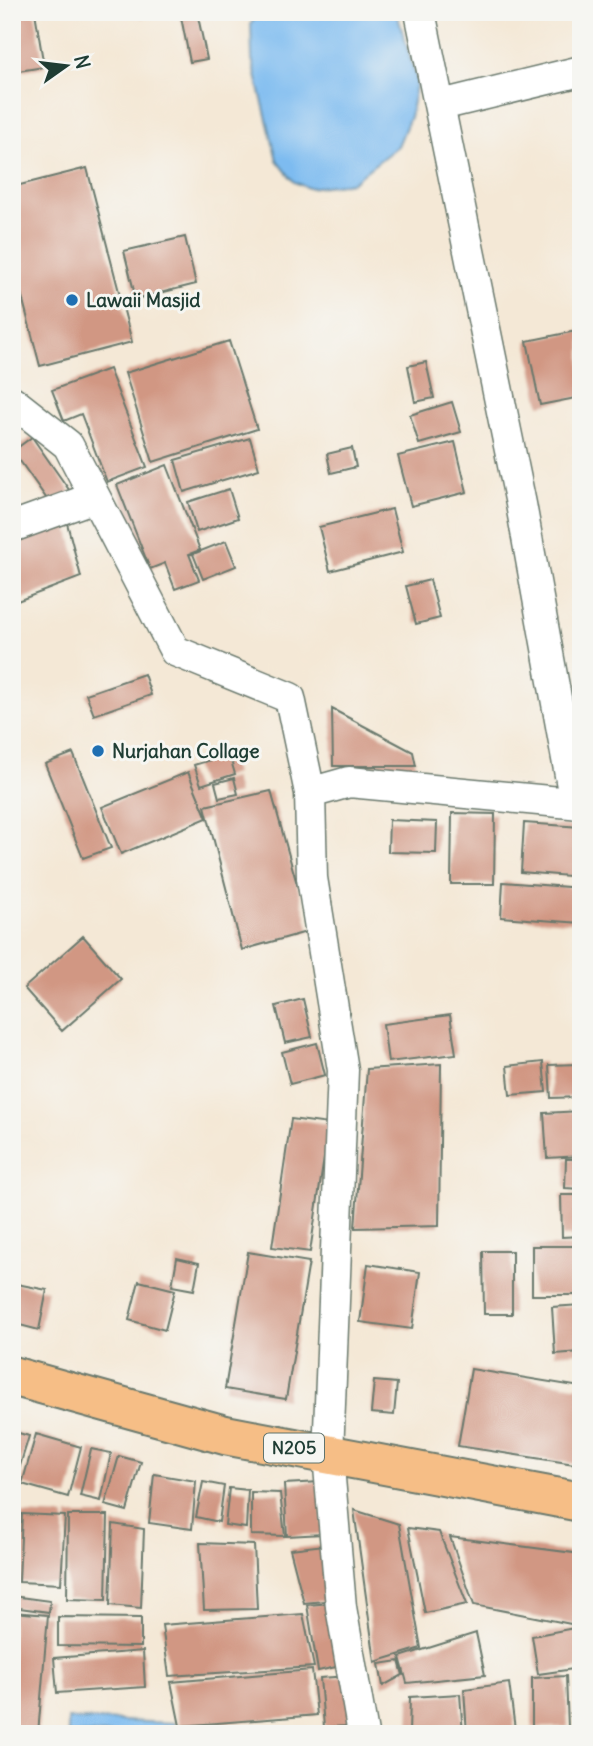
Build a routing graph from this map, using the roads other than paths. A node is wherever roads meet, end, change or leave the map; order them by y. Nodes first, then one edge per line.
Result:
1 (420, 12) edge
2 (581, 71) edge
3 (441, 105) junction
4 (12, 401) edge
5 (95, 497) junction
6 (12, 527) edge
7 (310, 793) junction
8 (578, 803) edge
9 (12, 1376) edge
10 (328, 1455) junction
11 (581, 1502) edge
12 (363, 1734) edge

1 - 3 street
2 - 3 street
3 - 8 street
4 - 5 street
5 - 6 street
5 - 7 street
7 - 8 street
7 - 10 street
9 - 10 highway, N205
10 - 11 highway, N205
10 - 12 street

